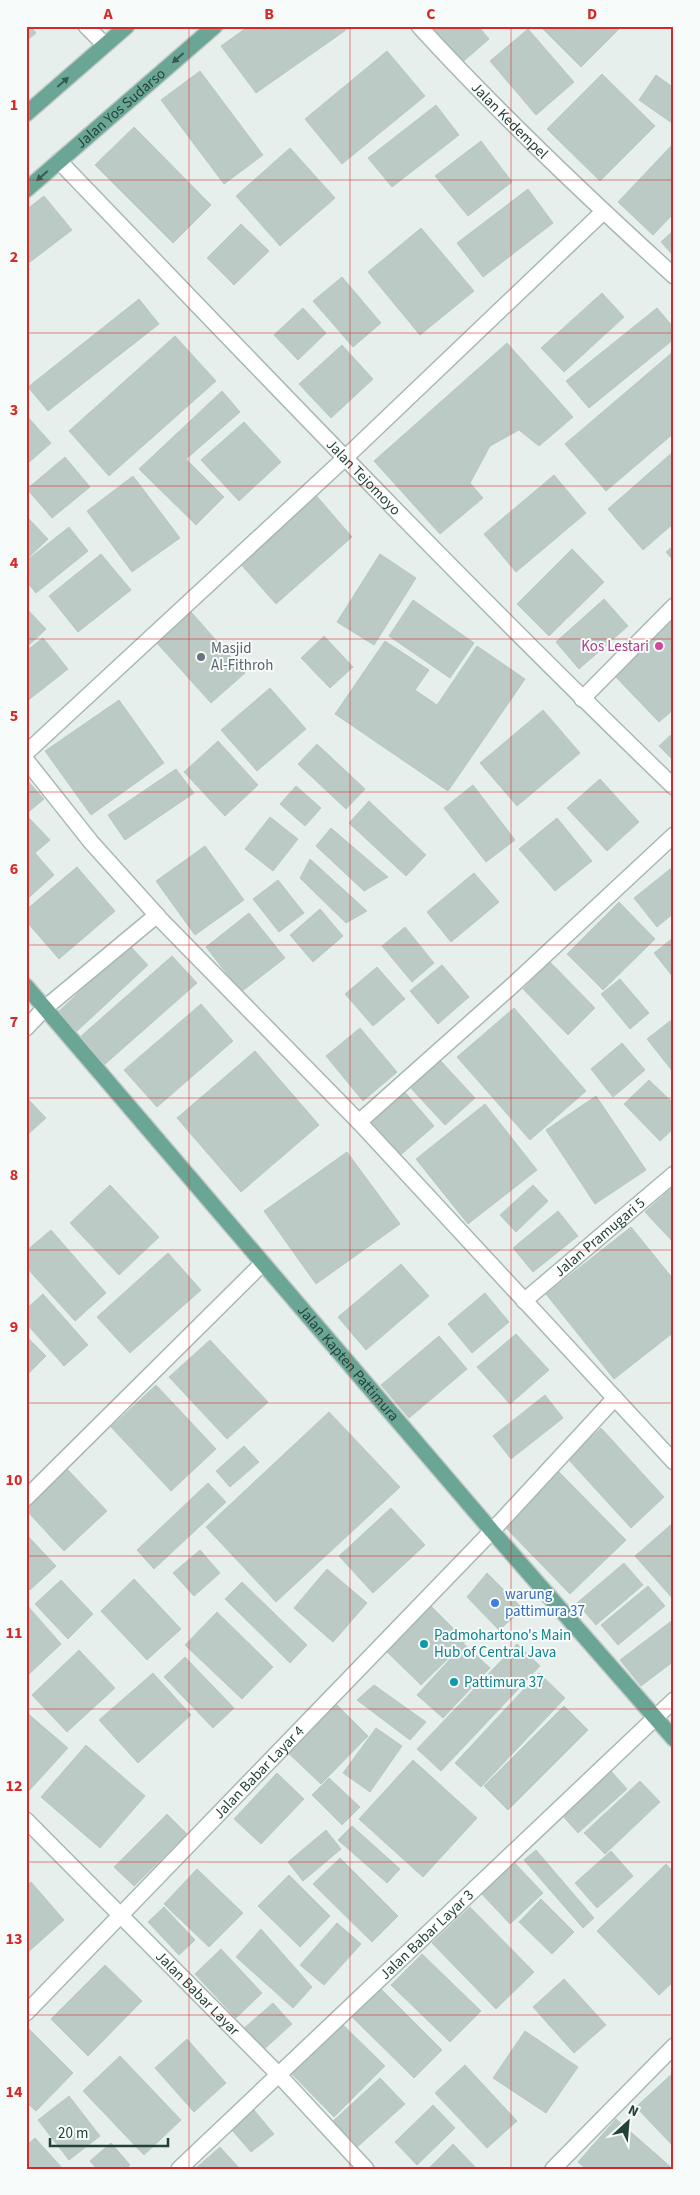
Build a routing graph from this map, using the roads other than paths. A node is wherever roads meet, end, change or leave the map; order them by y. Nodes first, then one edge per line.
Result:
1 (86, 26) edge
2 (127, 26) edge
3 (215, 26) edge
4 (419, 26) edge
5 (105, 45) junction
6 (26, 114) edge
7 (59, 162) junction
8 (26, 190) edge
9 (603, 212) junction
10 (674, 276) edge
11 (345, 458) junction
12 (674, 606) edge
13 (582, 699) junction
14 (26, 753) edge
15 (26, 760) edge
16 (674, 787) edge
17 (674, 835) edge
18 (157, 916) junction
19 (26, 986) edge
20 (45, 1008) junction
21 (26, 1028) edge
22 (359, 1122) junction
23 (674, 1174) edge
24 (263, 1263) junction
25 (524, 1301) junction
26 (615, 1398) junction
27 (674, 1462) edge
28 (26, 1498) edge
29 (492, 1531) junction
30 (674, 1700) edge
31 (656, 1718) junction
32 (674, 1739) edge
33 (26, 1820) edge
34 (120, 1914) junction
35 (26, 2013) edge
36 (674, 2046) edge
37 (278, 2074) junction
38 (178, 2169) edge
39 (366, 2169) edge
40 (553, 2169) edge

1 - 5 street
2 - 5 main road
3 -> 7 main road, Jalan Yos Sudarso
4 - 9 street, Jalan Kedempel
6 -> 5 main road
7 -> 8 main road, Jalan Yos Sudarso
7 - 11 street, Jalan Tejomoyo
9 - 10 street, Jalan Kedempel
9 - 11 street
11 - 13 street, Jalan Tejomoyo
11 - 14 street
12 - 13 street
13 - 16 street, Jalan Tejomoyo
15 - 18 street
17 - 22 street
18 - 20 street
18 - 22 street
19 - 20 main road, Jalan Kapten Pattimura
20 - 21 street
20 - 24 main road, Jalan Kapten Pattimura
22 - 25 street
23 - 25 street, Jalan Pramugari 5
24 - 28 street
24 - 29 main road, Jalan Kapten Pattimura
25 - 26 street
26 - 27 street
26 - 29 street, Jalan Babar Layar 4
29 - 31 main road, Jalan Kapten Pattimura
29 - 34 street, Jalan Babar Layar 4
30 - 31 street, Jalan Babar Layar 3
31 - 32 main road, Jalan Kapten Pattimura
31 - 37 street, Jalan Babar Layar 3
33 - 34 street, Jalan Babar Layar
34 - 35 street, Jalan Babar Layar 4
34 - 37 street, Jalan Babar Layar
36 - 40 street
37 - 38 street, Jalan Babar Layar 3
37 - 39 street, Jalan Babar Layar

